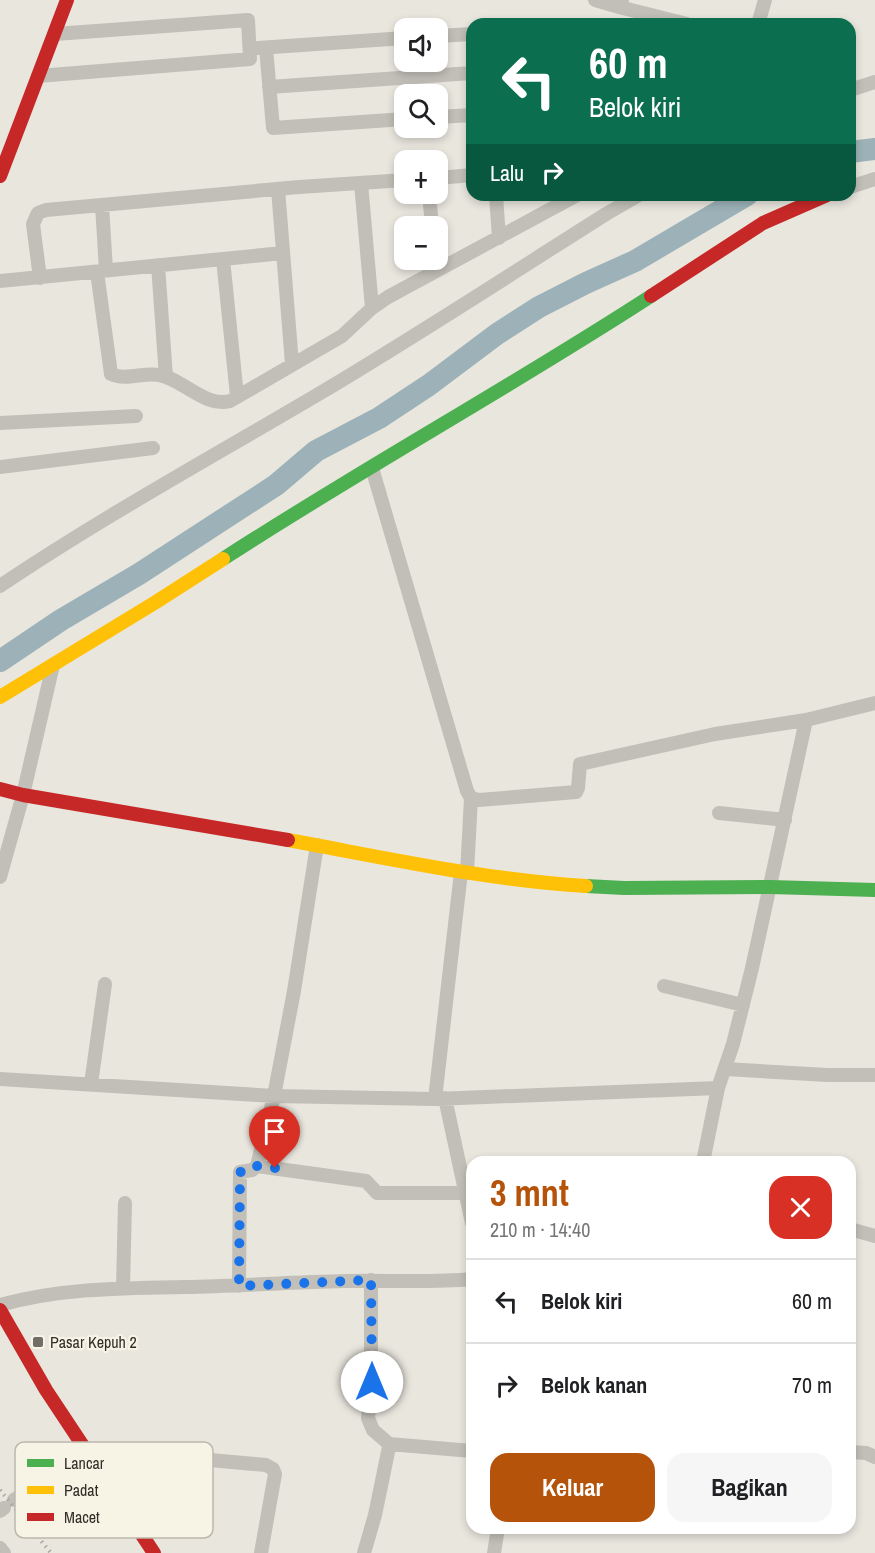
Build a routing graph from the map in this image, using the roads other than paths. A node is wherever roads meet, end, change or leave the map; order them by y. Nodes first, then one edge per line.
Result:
1 (67, 0) edge
2 (595, 0) edge
3 (765, 0) edge
4 (620, 4) edge
5 (667, 18) edge
6 (760, 18) edge
7 (55, 34) junction
8 (466, 34) edge
9 (448, 35) edge
10 (394, 39) edge
11 (267, 48) junction
12 (250, 49) junction
13 (466, 73) edge
14 (39, 76) junction
15 (875, 82) edge
16 (269, 87) junction
17 (856, 88) edge
18 (466, 115) edge
19 (448, 116) edge
20 (394, 120) edge
21 (0, 176) edge
22 (466, 176) edge
23 (448, 177) edge
24 (875, 179) edge
25 (394, 181) edge
26 (362, 183) junction
27 (856, 185) edge
28 (278, 189) junction
29 (496, 201) edge
30 (563, 201) edge
31 (629, 201) edge
32 (812, 201) edge
33 (102, 205) junction
34 (499, 238) junction
35 (283, 253) junction
36 (224, 259) junction
37 (448, 260) edge
38 (158, 265) junction
39 (429, 270) edge
40 (102, 271) junction
41 (40, 278) junction
42 (0, 281) edge
43 (372, 308) junction
44 (292, 364) junction
45 (166, 378) junction
46 (237, 396) junction
47 (136, 416) dead end
48 (0, 423) edge
49 (153, 448) dead end
50 (0, 467) edge
51 (372, 468) junction
52 (0, 586) edge
53 (53, 665) junction
54 (0, 697) edge
55 (875, 704) edge
56 (806, 720) junction
57 (0, 789) edge
58 (23, 795) junction
59 (471, 798) junction
60 (719, 813) dead end
61 (785, 820) junction
62 (317, 845) junction
63 (464, 873) junction
64 (0, 877) edge
65 (770, 887) junction
66 (875, 890) edge
67 (105, 984) dead end
68 (664, 986) dead end
69 (743, 1005) junction
70 (726, 1069) junction
71 (875, 1075) edge
72 (0, 1080) edge
73 (91, 1084) junction
74 (718, 1088) junction
75 (274, 1096) junction
76 (440, 1099) junction
77 (704, 1156) edge
78 (257, 1166) junction
79 (465, 1193) junction
80 (466, 1197) edge
81 (125, 1203) dead end
82 (856, 1231) edge
83 (875, 1236) edge
84 (371, 1280) junction
85 (466, 1280) edge
86 (239, 1286) junction
87 (123, 1288) junction
88 (0, 1305) edge
89 (0, 1310) edge
90 (80, 1442) edge
91 (388, 1444) junction
92 (466, 1450) edge
93 (856, 1452) edge
94 (875, 1457) edge
95 (213, 1460) edge
96 (497, 1534) edge
97 (144, 1538) edge
98 (0, 1548) edge
99 (4, 1553) edge
100 (154, 1553) edge
101 (261, 1553) edge
102 (364, 1553) edge
103 (494, 1553) edge

1 - 7 street
2 - 4 street
3 - 6 street
4 - 5 street
7 - 12 street
7 - 14 street
8 - 9 street
10 - 11 street
11 - 12 street
11 - 16 street
12 - 14 street
13 - 16 street
14 - 21 street
15 - 17 street
16 - 20 street
18 - 19 street
22 - 23 street
24 - 27 street
25 - 26 street
26 - 28 street
26 - 43 street
28 - 33 street
28 - 35 street
29 - 34 street
30 - 34 street
31 - 52 street
32 - 51 street
33 - 40 street
33 - 41 street
34 - 37 street
35 - 36 street
35 - 44 street
36 - 38 street
36 - 46 street
38 - 40 street
38 - 45 street
39 - 43 street
40 - 41 street
40 - 45 street
41 - 42 street
43 - 44 street
44 - 46 street
45 - 46 street
47 - 48 street
49 - 50 street
51 - 53 street
51 - 59 street
53 - 54 street
53 - 58 street
55 - 56 street
56 - 59 street
56 - 61 street
57 - 58 street
58 - 62 street
58 - 64 street
59 - 63 street
60 - 61 street
61 - 65 street
62 - 63 street
62 - 75 street
63 - 65 street
63 - 76 street
65 - 66 street
65 - 69 street
67 - 73 street
68 - 69 street
69 - 70 street
70 - 71 street
70 - 74 street
72 - 73 street
73 - 75 street
74 - 76 street
74 - 77 street
75 - 76 street
75 - 78 street
76 - 79 street
78 - 79 street
78 - 86 street
79 - 80 street
81 - 87 street
82 - 83 street
84 - 85 street
84 - 86 street
84 - 91 street
86 - 87 street
87 - 88 street
89 - 90 street
91 - 92 street
91 - 102 street
93 - 94 street
95 - 101 street
96 - 103 street
97 - 100 street
98 - 99 street

